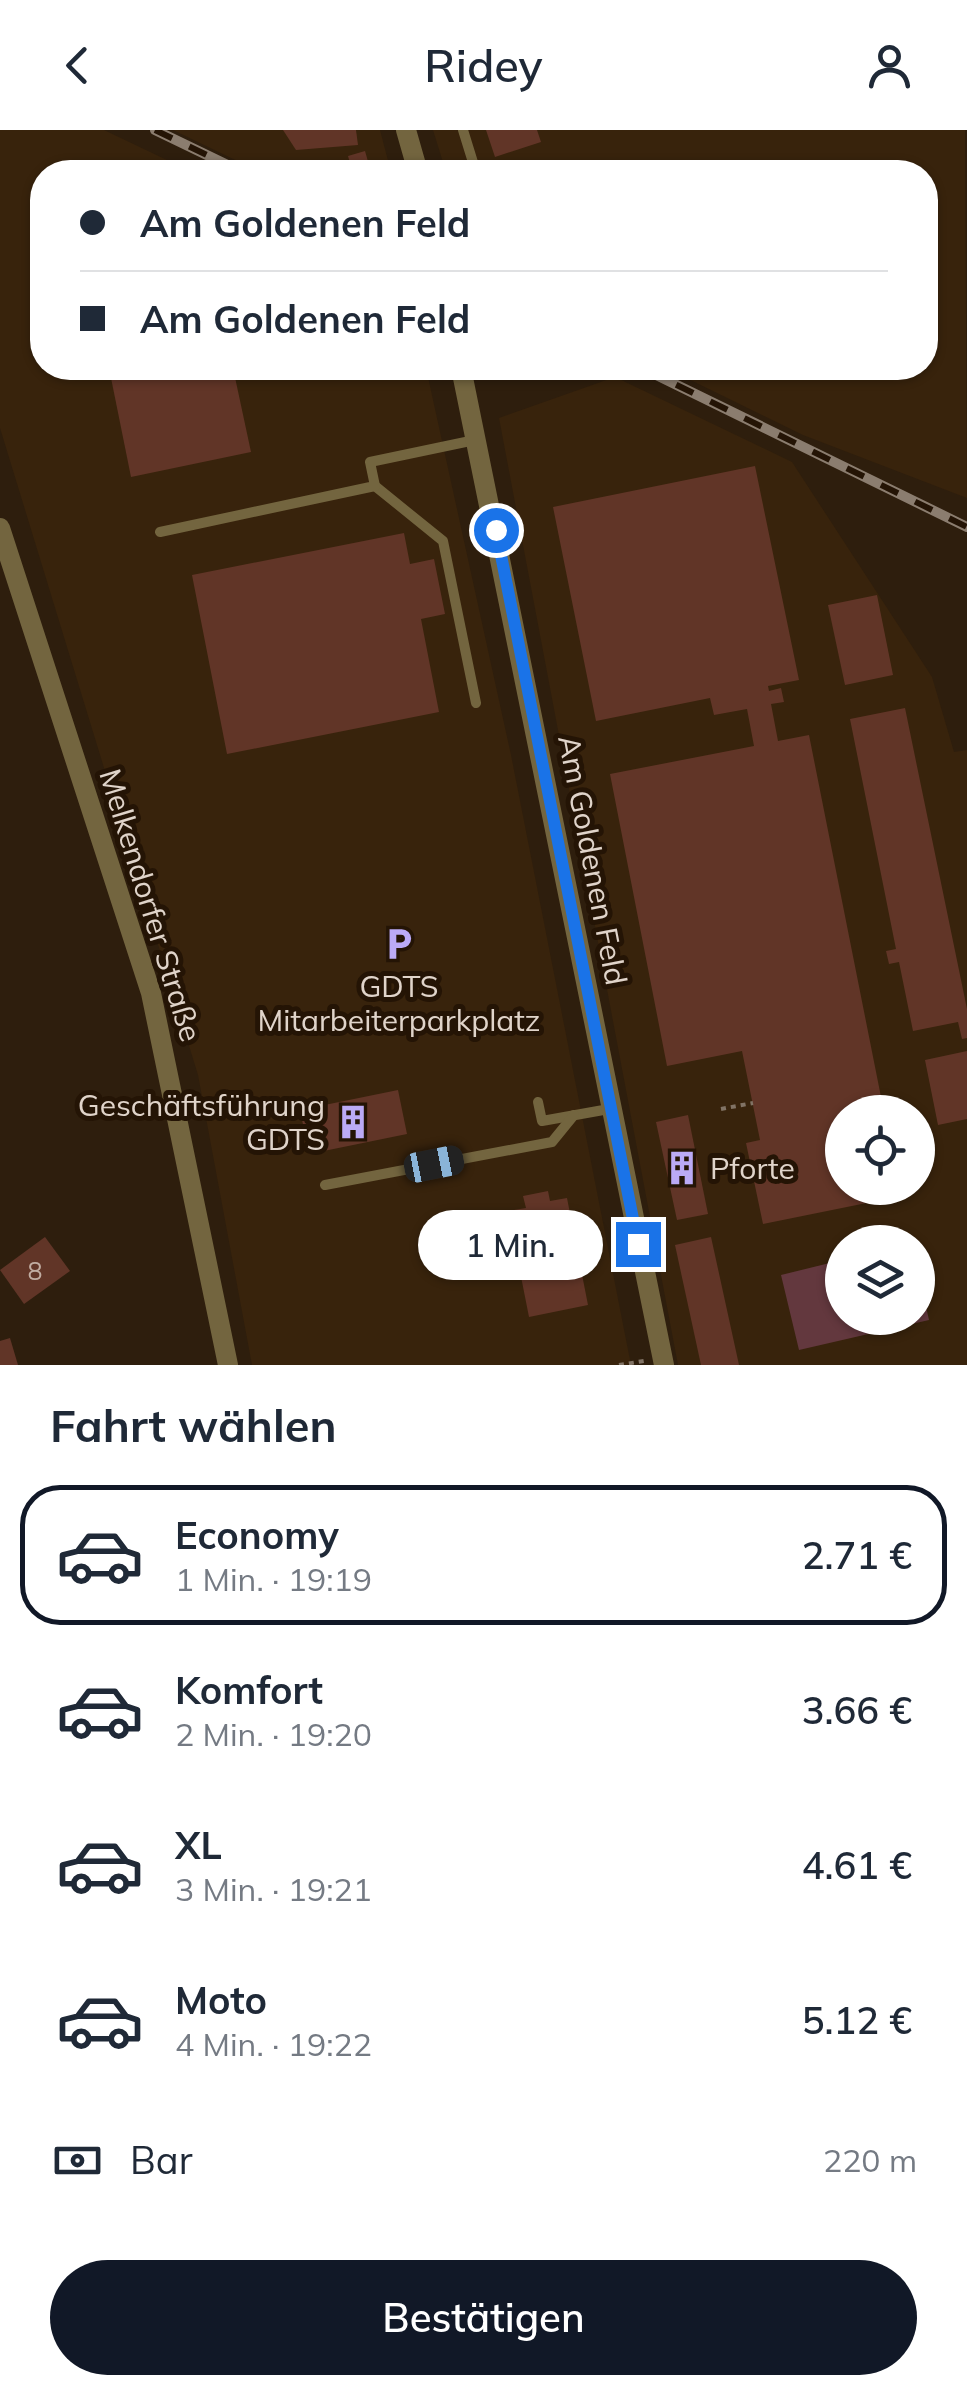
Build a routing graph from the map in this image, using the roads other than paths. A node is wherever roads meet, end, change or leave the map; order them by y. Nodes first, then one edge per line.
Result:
1 (406, 130) edge
2 (463, 130) edge
3 (415, 160) edge
4 (472, 160) edge
5 (464, 380) edge
6 (476, 440) junction
7 (375, 486) junction
8 (0, 528) edge
9 (160, 532) dead end
10 (476, 703) dead end
11 (538, 1102) dead end
12 (609, 1109) junction
13 (574, 1115) junction
14 (325, 1185) dead end
15 (228, 1365) edge
16 (664, 1365) edge

1 - 3 street
2 - 4 lane
5 - 6 street, Am Goldenen Feld
6 - 7 lane
6 - 12 street, Am Goldenen Feld
7 - 9 lane
7 - 10 lane
8 - 15 street, Melkendorfer Straße
11 - 13 lane
12 - 13 lane
12 - 16 street, Am Goldenen Feld
13 - 14 lane

